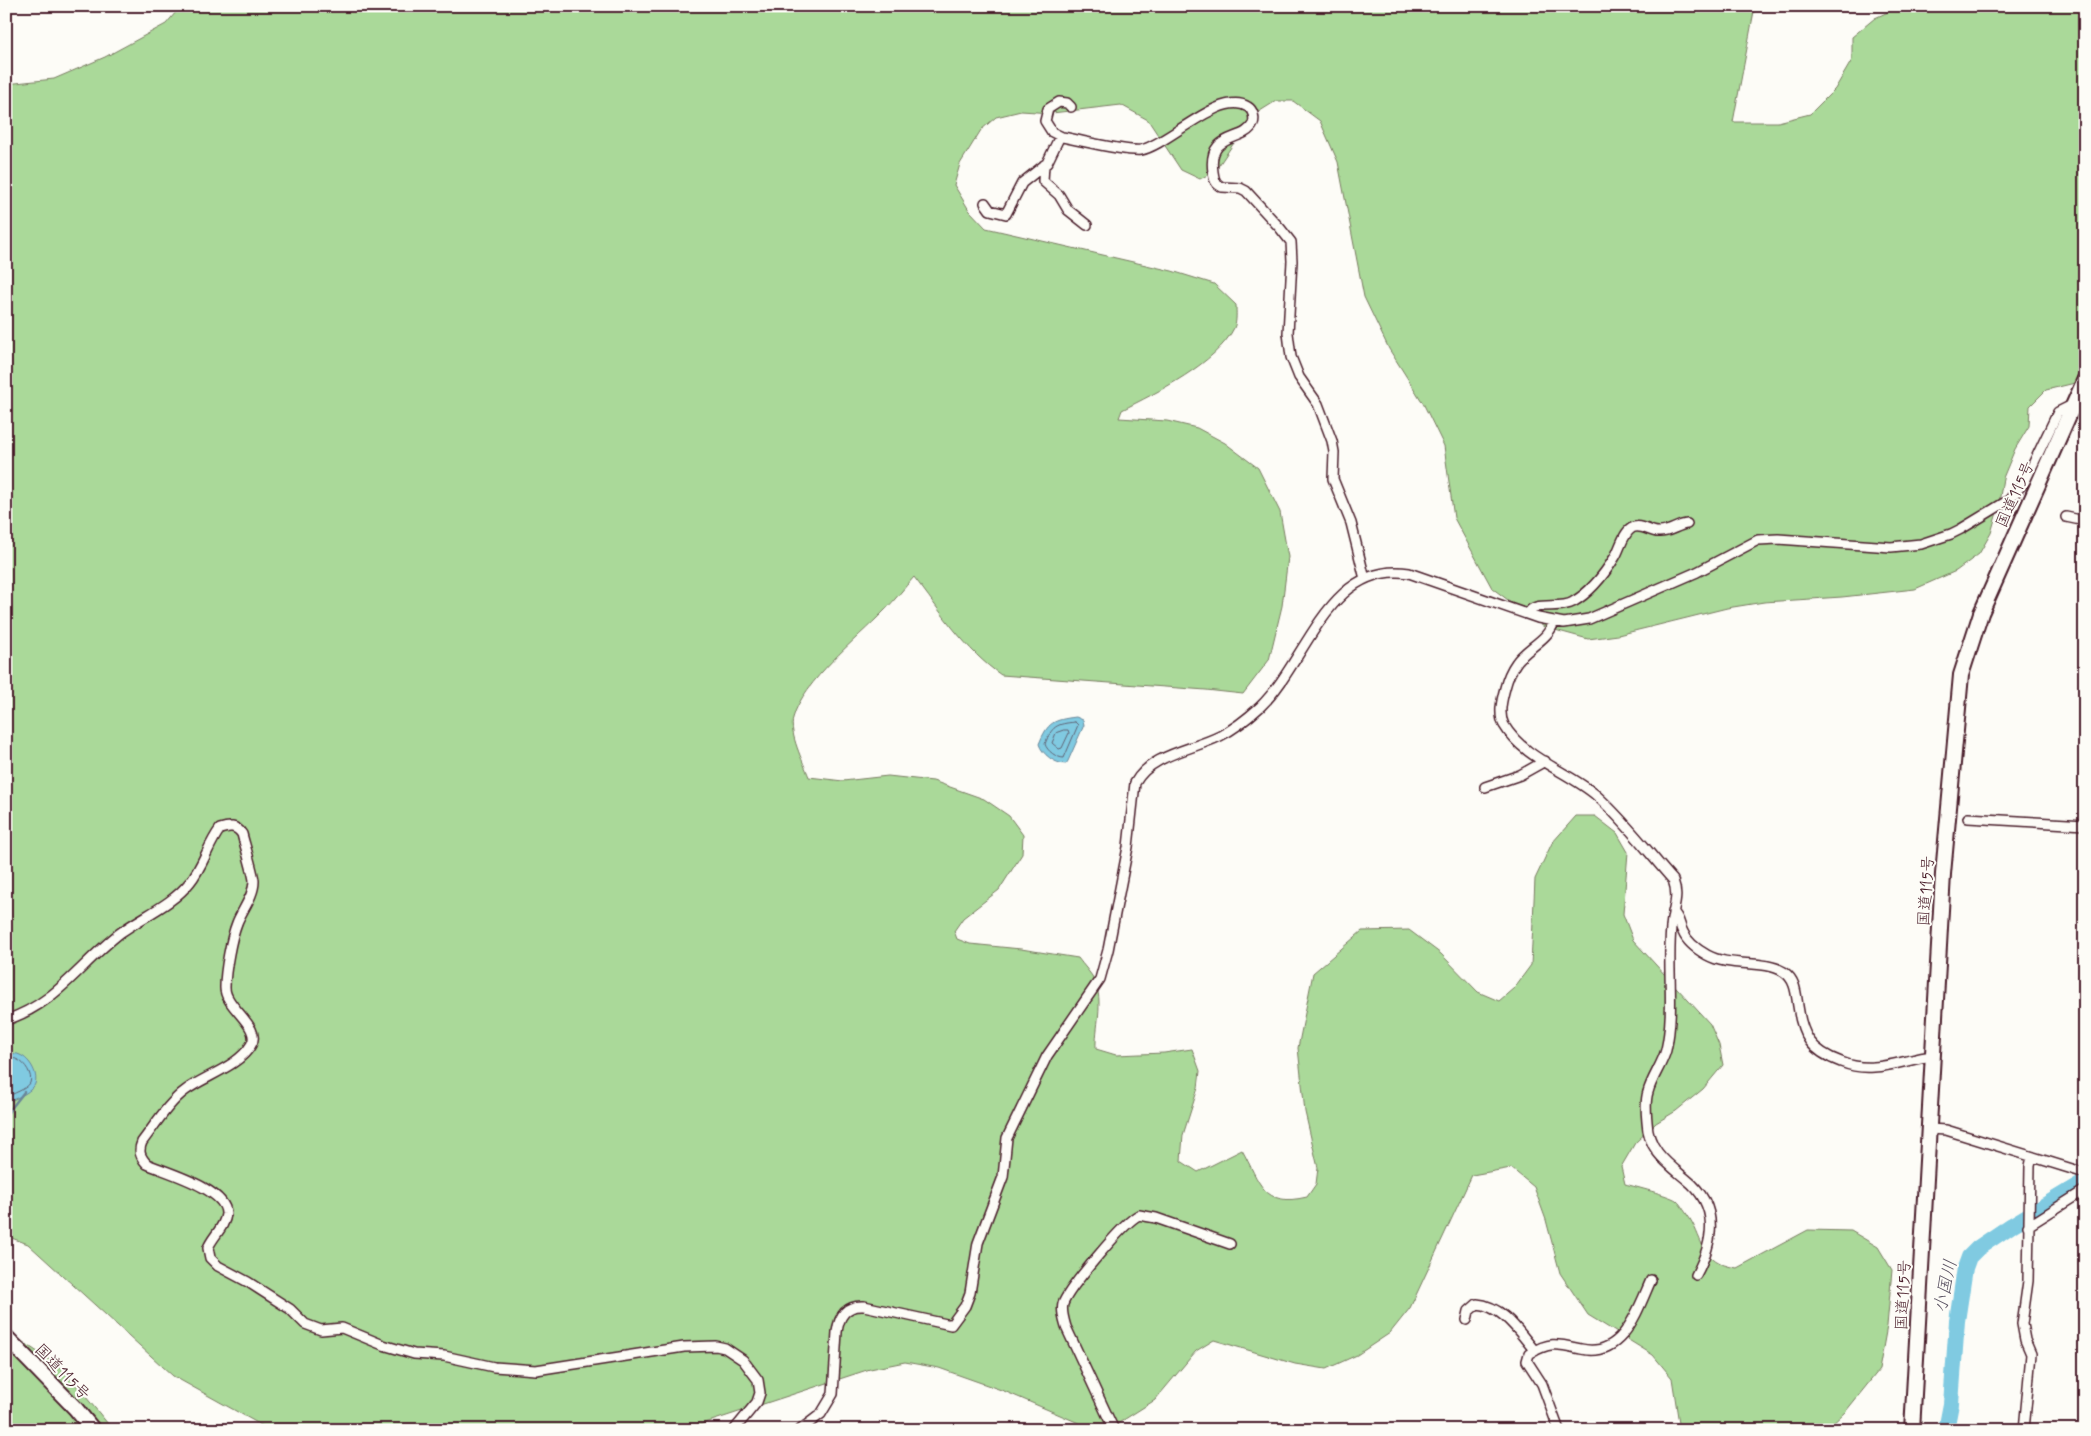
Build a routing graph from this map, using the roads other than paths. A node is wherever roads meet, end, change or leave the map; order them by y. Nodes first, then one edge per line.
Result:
1 (1071, 107) dead end
2 (1060, 136) junction
3 (1044, 165) junction
4 (985, 202) dead end
5 (1087, 226) dead end
6 (2085, 380) edge
7 (2074, 404) junction
8 (2066, 517) dead end
9 (2085, 521) edge
10 (1687, 524) dead end
11 (1365, 579) junction
12 (1528, 614) junction
13 (1554, 622) junction
14 (1545, 761) junction
15 (1485, 787) dead end
16 (1968, 818) dead end
17 (2085, 825) edge
18 (1673, 912) junction
19 (6, 1020) edge
20 (1933, 1056) junction
21 (1929, 1129) junction
22 (2032, 1157) junction
23 (2085, 1173) edge
24 (2085, 1190) edge
25 (2028, 1226) junction
26 (1230, 1244) dead end
27 (1696, 1275) dead end
28 (1651, 1280) dead end
29 (1467, 1320) dead end
30 (6, 1337) edge
31 (1535, 1350) junction
32 (93, 1430) edge
33 (734, 1430) edge
34 (800, 1430) edge
35 (1114, 1430) edge
36 (1559, 1430) edge
37 (1912, 1430) edge
38 (2024, 1430) edge

1 - 2 street
2 - 3 street
2 - 11 street
3 - 4 street
3 - 5 street
6 - 7 highway, 国道115号
7 - 13 street
7 - 20 highway, 国道115号
8 - 9 street
10 - 12 street
11 - 12 street
11 - 34 street
12 - 13 street
13 - 14 street
14 - 15 street
14 - 18 street
16 - 17 street
18 - 20 street
18 - 27 street
19 - 33 street
20 - 21 highway, 国道115号
21 - 22 street
21 - 37 highway, 国道115号
22 - 23 street
22 - 25 street
24 - 25 street
25 - 38 street
26 - 35 street
28 - 31 street
29 - 31 street
30 - 32 highway, 国道115号
31 - 36 street

